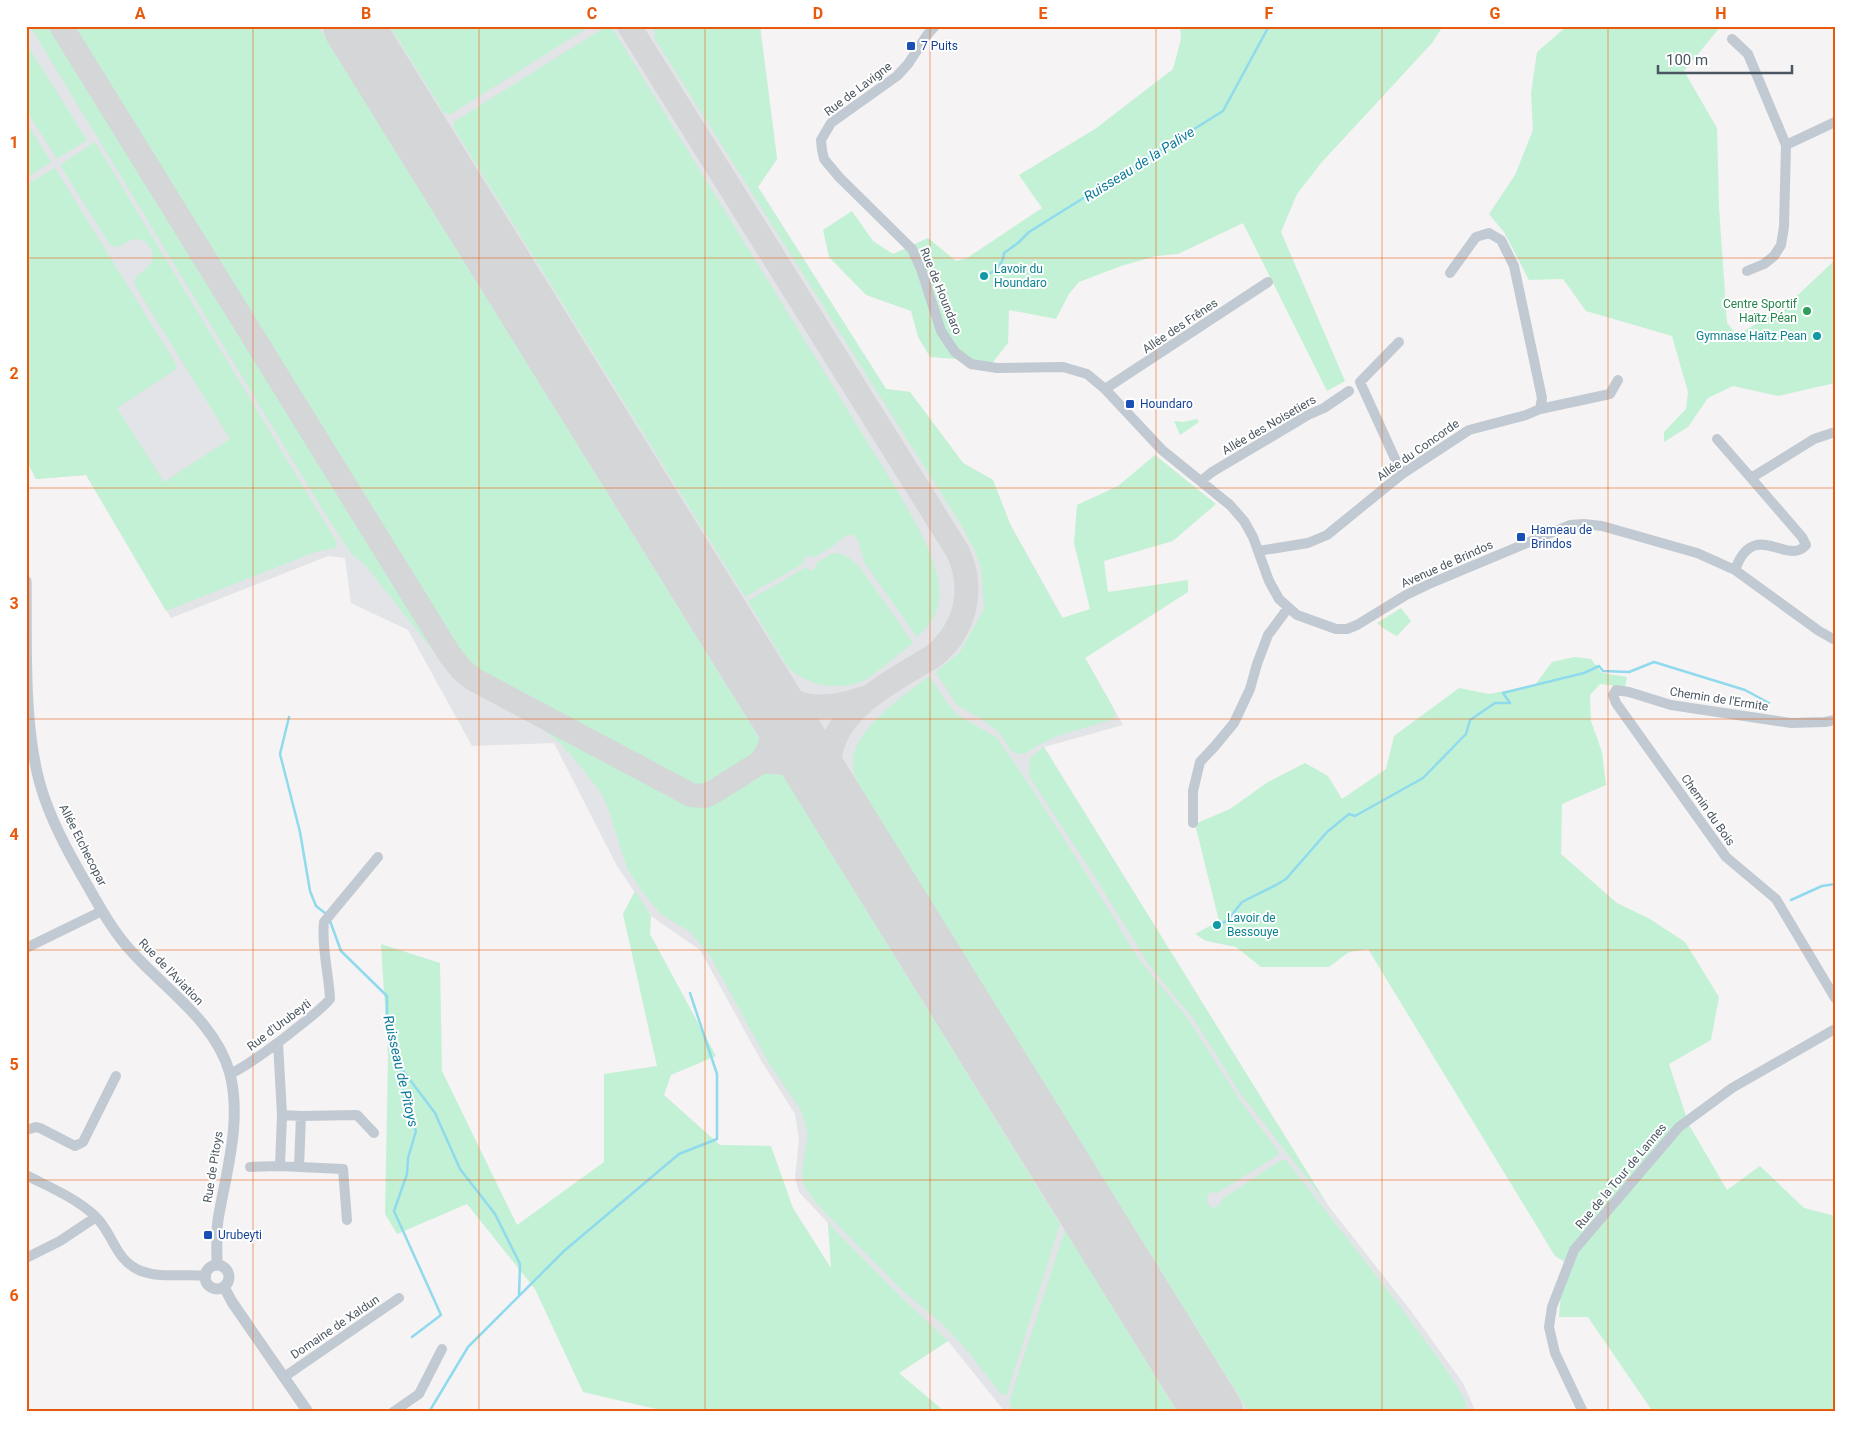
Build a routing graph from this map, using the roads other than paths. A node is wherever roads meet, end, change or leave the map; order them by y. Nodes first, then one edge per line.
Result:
1 (936, 26) edge
2 (1732, 39) dead end
3 (1835, 122) edge
4 (1786, 145) junction
5 (822, 150) joint
6 (1747, 271) dead end
7 (1450, 273) dead end
8 (1268, 282) dead end
9 (1399, 342) dead end
10 (1618, 380) dead end
11 (1105, 390) junction
12 (1350, 391) dead end
13 (1540, 409) junction
14 (1835, 432) edge
15 (1717, 439) dead end
16 (1402, 474) junction
17 (1751, 478) junction
18 (1201, 481) junction
19 (1258, 552) junction
20 (1735, 570) junction
21 (26, 581) edge
22 (1288, 608) junction
23 (1835, 640) edge
24 (1616, 704) joint
25 (1835, 720) edge
26 (1193, 823) dead end
27 (378, 857) dead end
28 (102, 911) junction
29 (26, 948) edge
30 (1835, 998) edge
31 (1835, 1028) edge
32 (278, 1042) junction
33 (230, 1074) junction
34 (116, 1076) dead end
35 (282, 1114) junction
36 (301, 1116) junction
37 (26, 1130) edge
38 (374, 1133) dead end
39 (280, 1166) junction
40 (250, 1167) dead end
41 (299, 1167) junction
42 (26, 1175) edge
43 (96, 1217) junction
44 (347, 1220) dead end
45 (26, 1258) edge
46 (216, 1265) junction
47 (206, 1276) junction
48 (224, 1287) junction
49 (399, 1298) dead end
50 (442, 1349) dead end
51 (284, 1377) junction
52 (308, 1412) edge
53 (392, 1412) edge
54 (1583, 1412) edge

1 - 5 street, Rue de Lavigne
2 - 4 street
3 - 4 street
4 - 6 street
5 - 11 street, Rue de Houndaro
7 - 13 street
8 - 11 street, Allée des Frênes
9 - 16 street
10 - 13 street, Allée du Concorde
11 - 18 street, Rue de Houndaro
12 - 18 street, Allée des Noisetiers
13 - 16 street, Allée du Concorde
14 - 17 street
15 - 17 street
16 - 19 street, Allée du Concorde
17 - 20 street
18 - 19 street, Rue de Houndaro
19 - 22 street, Rue de Houndaro
20 - 22 street, Avenue de Brindos
20 - 23 street, Avenue de Brindos
21 - 28 street, Allée Etchecopar
22 - 26 street
24 - 25 street, Chemin de l'Ermite
24 - 30 street, Chemin du Bois
27 - 32 street, Rue d'Urubeyti
28 - 29 street
28 - 33 street, Rue de l'Aviation
31 - 54 street, Rue de la Tour de Lannes
32 - 33 street, Rue d'Urubeyti
32 - 35 street
33 - 46 street, Rue de Pitoys
34 - 37 street
35 - 36 street
35 - 39 street
36 - 38 street
36 - 41 street
39 - 40 street
39 - 41 street
41 - 44 street
42 - 43 street
43 - 45 street
43 - 47 street
46 - 47 street
46 - 48 street
47 - 48 street
48 - 51 street
49 - 51 street, Domaine de Xaldun
50 - 53 street
51 - 52 street

